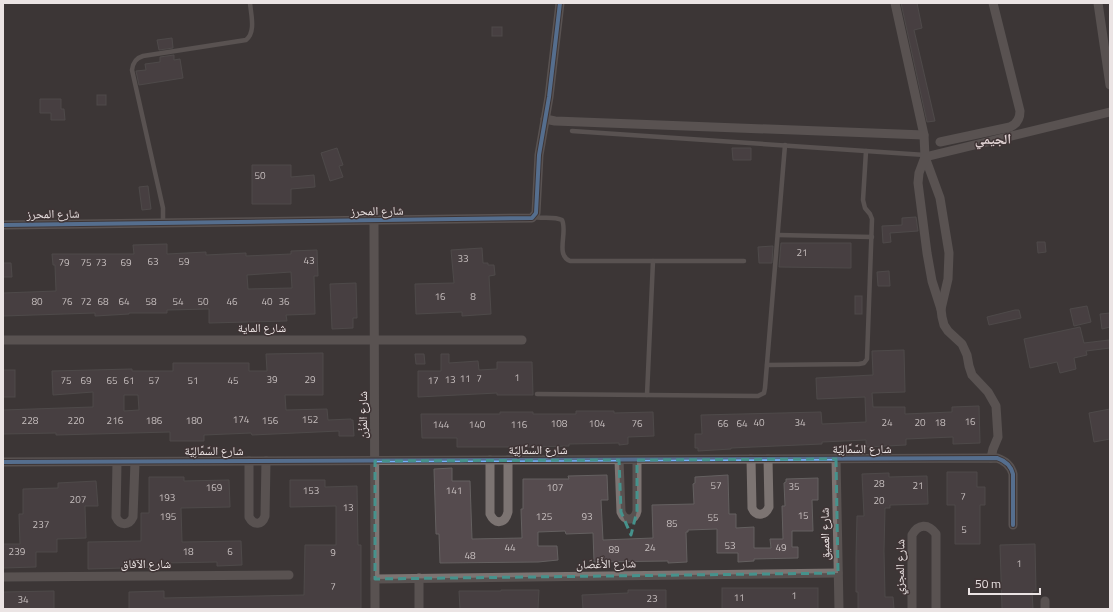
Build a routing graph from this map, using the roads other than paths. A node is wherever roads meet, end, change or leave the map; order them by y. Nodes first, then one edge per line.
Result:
1 (250, 3) edge
2 (560, 3) edge
3 (895, 3) edge
4 (993, 3) edge
5 (1098, 3) edge
6 (1110, 85) edge
7 (1110, 112) edge
8 (545, 119) junction
9 (572, 131) dead end
10 (924, 135) junction
11 (940, 142) dead end
12 (785, 145) junction
13 (866, 151) junction
14 (925, 156) junction
15 (533, 217) junction
16 (374, 221) junction
17 (163, 223) junction
18 (3, 225) edge
19 (778, 236) junction
20 (872, 237) junction
21 (653, 261) junction
22 (744, 261) dead end
23 (941, 309) junction
24 (3, 340) edge
25 (375, 340) junction
26 (522, 340) dead end
27 (767, 365) junction
28 (537, 394) dead end
29 (647, 395) junction
30 (991, 458) junction
31 (751, 459) junction
32 (768, 459) junction
33 (836, 459) junction
34 (490, 460) junction
35 (508, 460) junction
36 (619, 460) junction
37 (637, 460) junction
38 (249, 461) junction
39 (266, 461) junction
40 (375, 461) junction
41 (3, 462) edge
42 (117, 462) junction
43 (135, 462) junction
44 (1013, 525) dead end
45 (838, 573) junction
46 (288, 575) dead end
47 (3, 577) edge
48 (419, 578) junction
49 (375, 579) junction
50 (375, 609) edge
51 (419, 609) edge
52 (839, 609) edge
53 (912, 609) edge
54 (936, 609) edge

1 - 17 lane
2 - 8 street
3 - 10 street
4 - 11 street
5 - 6 street
7 - 14 street
8 - 10 street
8 - 15 street
9 - 12 lane
10 - 14 street
12 - 13 lane
12 - 19 lane
13 - 14 lane
13 - 20 lane
14 - 23 street
14 - 23 street
15 - 16 street, شارع المحرز
15 - 21 lane
16 - 17 street, شارع المحرز
16 - 25 street, شارع المُزْن
17 - 18 street, شارع المحرز
19 - 20 lane
19 - 27 lane
20 - 27 lane
21 - 22 lane
21 - 29 lane
23 - 30 street
24 - 25 street, شارع الماية
25 - 26 street, شارع الماية
25 - 40 street, شارع المُزْن
27 - 29 lane
28 - 29 lane
30 - 33 street, شارع السَّمَّالِيَّة
30 - 44 street, شارع السَّمَّالِيَّة
31 - 32 street, شارع السَّمَّالِيَّة
31 - 32 street
31 - 37 street, شارع السَّمَّالِيَّة
32 - 33 street, شارع السَّمَّالِيَّة
33 - 45 street, شارع العميق
34 - 35 street, شارع السَّمَّالِيَّة
34 - 35 street, شارع السَّمَّالِيَّة
34 - 40 street, شارع السَّمَّالِيَّة
35 - 36 street, شارع السَّمَّالِيَّة
36 - 37 street, شارع السَّمَّالِيَّة
36 - 37 street
38 - 39 street, شارع السَّمَّالِيَّة
38 - 39 street, شارع السَّمَّالِيَّة
38 - 43 street, شارع السَّمَّالِيَّة
39 - 40 street, شارع السَّمَّالِيَّة
40 - 49 street, شارع المُزْن
41 - 42 street, شارع السَّمَّالِيَّة
42 - 43 street, شارع السَّمَّالِيَّة
42 - 43 street
45 - 48 street, شارع الأَغْصَان
45 - 52 street, شارع العميق
46 - 47 street, شارع الآفاق
48 - 49 street, شارع الأَغْصَان
48 - 51 street
49 - 50 street, شارع المُزْن
53 - 54 street, شارع المجزي

